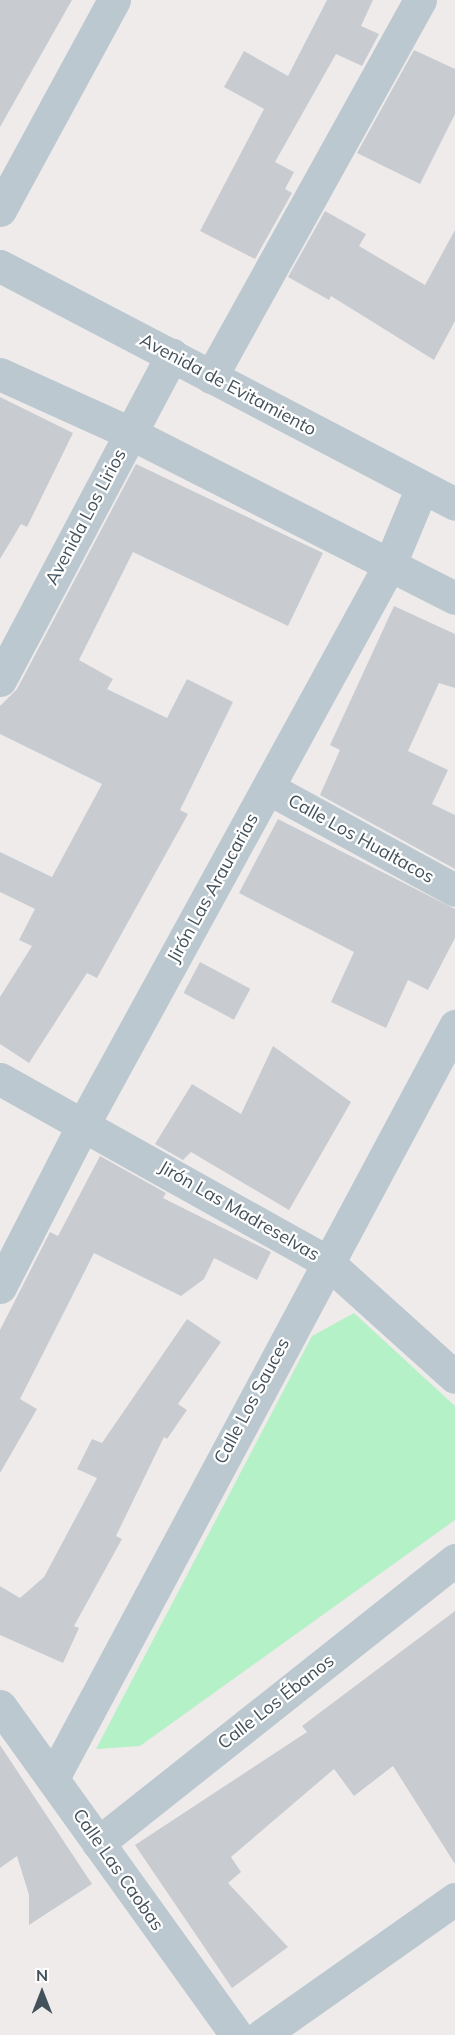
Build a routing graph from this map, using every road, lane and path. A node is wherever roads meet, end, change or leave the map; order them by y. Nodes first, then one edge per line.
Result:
1 (420, 0) edge
2 (108, 2) edge
3 (0, 210) edge
4 (0, 267) edge
5 (172, 355) junction
6 (0, 374) edge
7 (211, 377) junction
8 (130, 433) junction
9 (423, 487) junction
10 (455, 504) edge
11 (390, 564) junction
12 (455, 598) edge
13 (0, 680) edge
14 (268, 788) junction
15 (455, 890) edge
16 (455, 1026) edge
17 (0, 1078) edge
18 (84, 1123) junction
19 (326, 1261) junction
20 (0, 1287) edge
21 (455, 1377) edge
22 (455, 1560) edge
23 (0, 1706) edge
24 (53, 1778) junction
25 (98, 1843) junction
26 (455, 1899) edge
27 (236, 2035) edge
28 (262, 2035) edge

1 - 7 street
2 - 3 street
4 - 5 street, Avenida de Evitamiento
5 - 7 street, Avenida de Evitamiento
5 - 8 street, Avenida Los Lirios
6 - 8 street
7 - 9 street, Avenida de Evitamiento
8 - 11 street
8 - 13 street, Avenida Los Lirios
9 - 10 street, Avenida de Evitamiento
9 - 11 street, Jirón Las Araucarias
11 - 12 street
11 - 14 street, Jirón Las Araucarias
14 - 15 street, Calle Los Hualtacos
14 - 18 street, Jirón Las Araucarias
16 - 19 street, Calle Los Sauces
17 - 18 street, Jirón Las Madreselvas
18 - 19 street, Jirón Las Madreselvas
18 - 20 street, Jirón Las Araucarias
19 - 21 street, Jirón Las Madreselvas
19 - 24 street, Calle Los Sauces
22 - 25 street, Calle Los Ébanos
23 - 24 street, Calle Las Caobas
24 - 25 street, Calle Las Caobas
25 - 27 street, Calle Las Caobas
26 - 28 street

